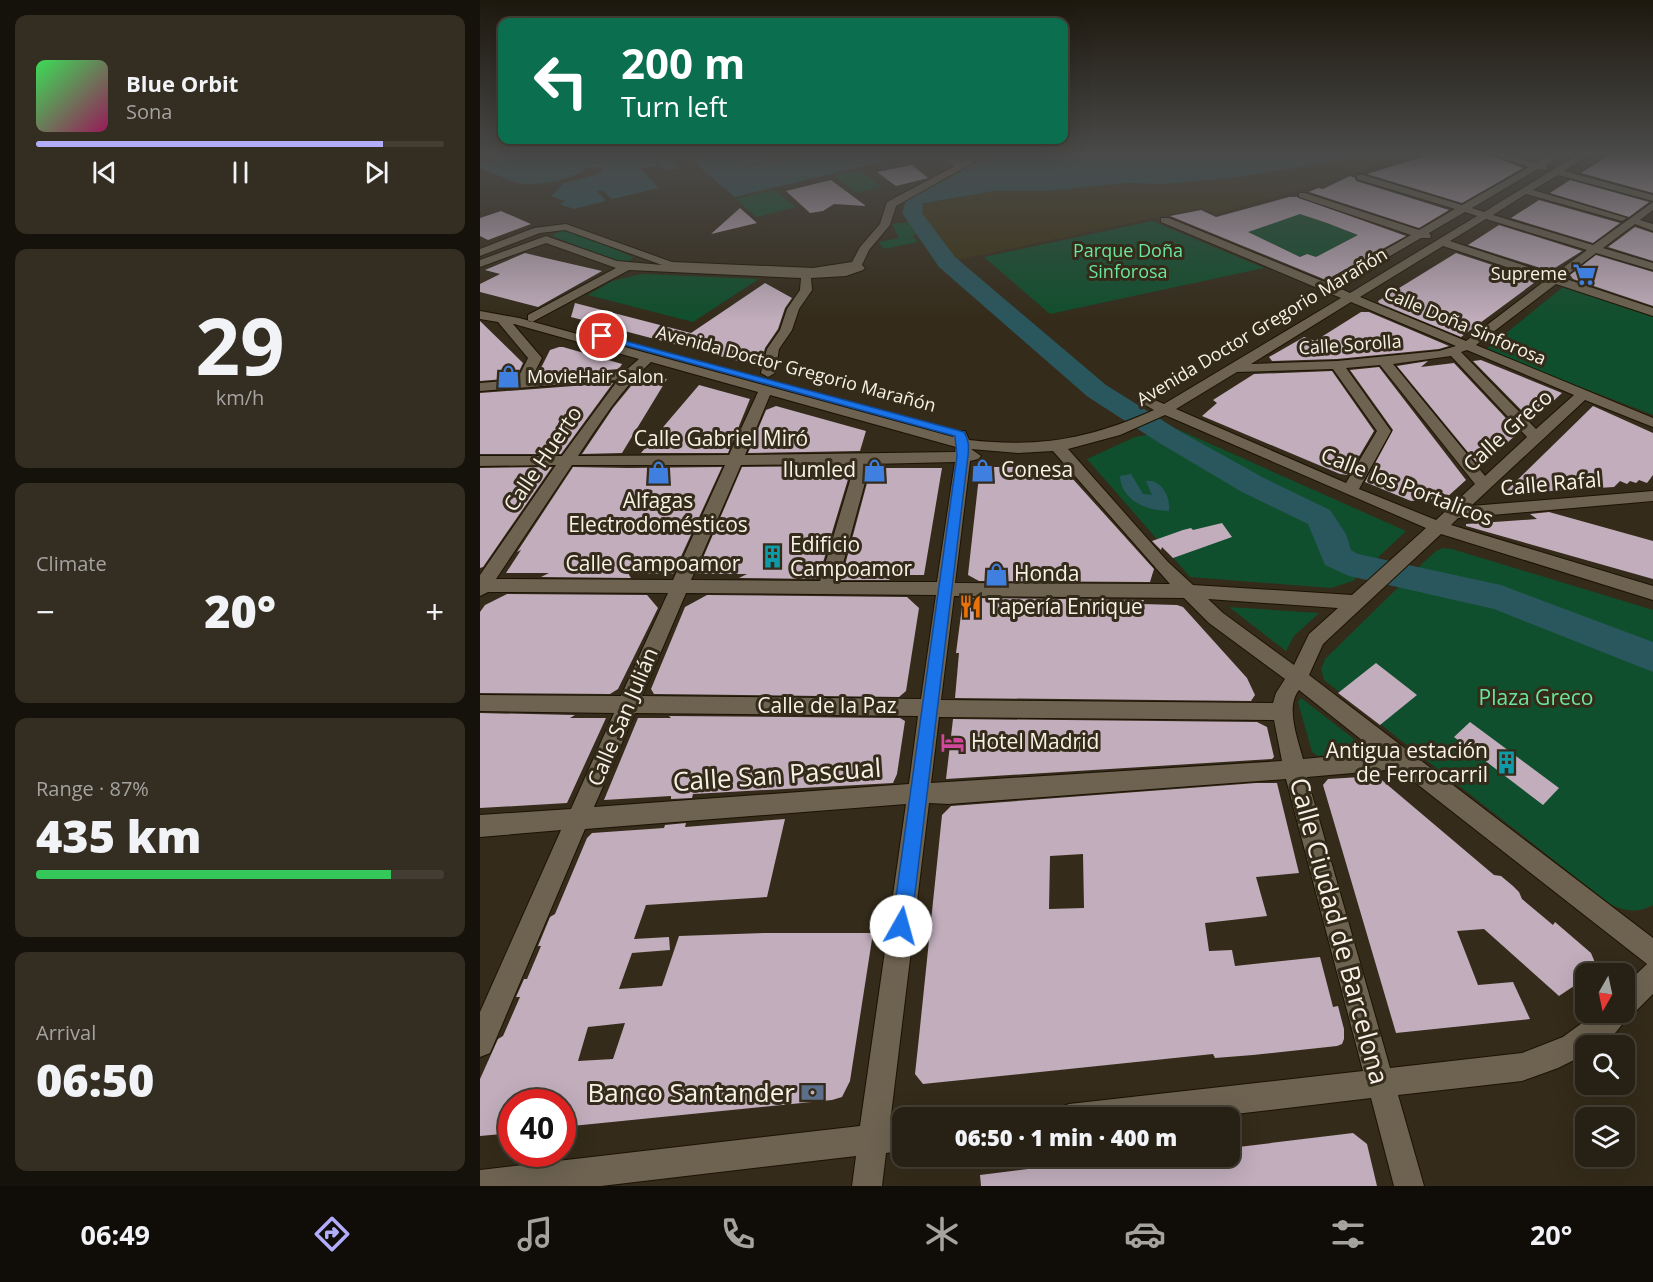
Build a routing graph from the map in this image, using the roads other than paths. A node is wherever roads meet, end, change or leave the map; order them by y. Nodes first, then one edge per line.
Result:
1 (889, 209) edge
2 (1345, 209) edge
3 (1463, 209) edge
4 (1464, 209) edge
5 (1488, 209) edge
6 (1491, 209) edge
7 (1591, 209) edge
8 (1647, 209) edge
9 (1480, 214) junction
10 (1622, 218) dead end
11 (1165, 220) dead end
12 (1639, 224) dead end
13 (1653, 228) edge
14 (546, 234) junction
15 (1420, 234) junction
16 (1437, 240) junction
17 (1594, 249) junction
18 (480, 253) edge
19 (641, 256) junction
20 (480, 264) edge
21 (856, 265) junction
22 (626, 267) junction
23 (1653, 267) edge
24 (806, 279) dead end
25 (1554, 279) junction
26 (1339, 293) junction
27 (480, 302) edge
28 (480, 310) edge
29 (1653, 312) edge
30 (480, 315) edge
31 (501, 318) junction
32 (532, 318) junction
33 (1460, 349) junction
34 (648, 358) junction
35 (1384, 361) junction
36 (1337, 365) junction
37 (1234, 368) junction
38 (629, 375) junction
39 (767, 382) junction
40 (522, 384) junction
41 (480, 387) edge
42 (1582, 395) junction
43 (1153, 407) junction
44 (1653, 423) edge
45 (1106, 431) junction
46 (1535, 437) junction
47 (962, 445) junction
48 (1059, 449) junction
49 (864, 459) junction
50 (568, 460) junction
51 (735, 460) junction
52 (480, 461) edge
53 (1483, 484) junction
54 (1350, 491) junction
55 (1653, 496) edge
56 (1453, 513) junction
57 (1438, 527) junction
58 (481, 586) edge
59 (679, 587) junction
60 (827, 588) junction
61 (945, 589) junction
62 (1186, 591) junction
63 (1653, 593) edge
64 (1358, 600) junction
65 (1298, 678) junction
66 (480, 703) edge
67 (628, 704) junction
68 (930, 707) junction
69 (1283, 712) junction
70 (1401, 759) junction
71 (1294, 769) junction
72 (919, 793) junction
73 (579, 818) junction
74 (480, 826) edge
75 (1653, 954) edge
76 (1653, 975) edge
77 (1635, 994) edge
78 (1604, 1023) edge
79 (480, 1043) edge
80 (1381, 1083) junction
81 (1167, 1107) edge
82 (892, 1137) edge
83 (874, 1139) junction
84 (480, 1185) edge
85 (867, 1186) edge
86 (1409, 1186) edge

1 - 21 street
2 - 15 street
3 - 15 street
4 - 9 street
5 - 9 street, Avenida Doctor Gregorio Marañón
6 - 9 street, Avenida Doctor Gregorio Marañón
7 - 10 street
8 - 17 street
9 - 16 street, Avenida Doctor Gregorio Marañón
9 - 17 street
11 - 26 street, Calle Doña Sinforosa
12 - 13 street
14 - 18 street
14 - 19 street
14 - 20 street
14 - 22 street
15 - 16 street
15 - 26 street
16 - 25 street
16 - 26 street, Avenida Doctor Gregorio Marañón
17 - 23 street
17 - 25 street
19 - 21 street
19 - 22 street
21 - 22 street
22 - 32 street
24 - 39 street, Calle San Julián
25 - 29 street
25 - 33 street
26 - 33 street, Calle Doña Sinforosa
26 - 37 street, Avenida Doctor Gregorio Marañón
26 - 43 street, Avenida Doctor Gregorio Marañón
27 - 32 street, Avenida Doctor Gregorio Marañón
28 - 32 street
30 - 31 street, Avenida Doctor Gregorio Marañón
31 - 34 street, Avenida Doctor Gregorio Marañón
31 - 40 street
32 - 47 street, Avenida Doctor Gregorio Marañón
33 - 35 street, Calle Sorolla
33 - 42 street, Calle Doña Sinforosa
33 - 46 street
34 - 38 street, Calle Huerto
34 - 39 street, Avenida Doctor Gregorio Marañón
35 - 36 street, Calle Sorolla
35 - 53 street
36 - 37 street, Calle Sorolla
36 - 54 street
37 - 43 street, Avenida Doctor Gregorio Marañón
38 - 40 street
38 - 50 street, Calle Huerto
39 - 47 street, Avenida Doctor Gregorio Marañón
39 - 51 street, Calle San Julián
40 - 41 street
42 - 44 street, Calle Doña Sinforosa
42 - 46 street, Calle Greco
43 - 45 street, Avenida Doctor Gregorio Marañón
43 - 54 street, Calle los Portalicos
45 - 47 street, Avenida Doctor Gregorio Marañón
45 - 48 street, Avenida Doctor Gregorio Marañón
46 - 53 street, Calle Greco
47 - 48 street, Avenida Doctor Gregorio Marañón
47 - 49 street, Calle Gabriel Miró
47 - 61 street
48 - 62 street
49 - 51 street, Calle Gabriel Miró
49 - 60 street
50 - 51 street, Calle Gabriel Miró
50 - 52 street, Calle Gabriel Miró
50 - 58 street, Calle Huerto
51 - 59 street, Calle San Julián
53 - 56 street, Calle Greco
54 - 57 street, Calle los Portalicos
55 - 56 street, Calle Rafal
56 - 57 street, Calle Greco
57 - 63 street, Calle los Portalicos
57 - 64 street
58 - 59 street, Calle Campoamor
59 - 60 street, Calle Campoamor
59 - 67 street, Calle San Julián
60 - 61 street, Calle Campoamor
61 - 62 street, Calle Campoamor
61 - 68 street
62 - 64 street
62 - 65 street
64 - 65 street
65 - 69 street
65 - 70 street
66 - 67 street, Calle de la Paz
67 - 68 street, Calle de la Paz
67 - 73 street, Calle San Julián
68 - 69 street, Calle de la Paz
68 - 72 street
69 - 71 street, Calle Ciudad de Barcelona
70 - 71 street, Calle San Pascual
70 - 75 street
71 - 72 street, Calle San Pascual
71 - 80 street, Calle Ciudad de Barcelona
72 - 73 street, Calle San Pascual
72 - 83 street
73 - 74 street, Calle San Pascual
73 - 79 street, Calle San Julián
76 - 77 street
78 - 80 street
80 - 81 street
80 - 86 street, Calle Ciudad de Barcelona
82 - 83 street
83 - 84 street
83 - 85 street

